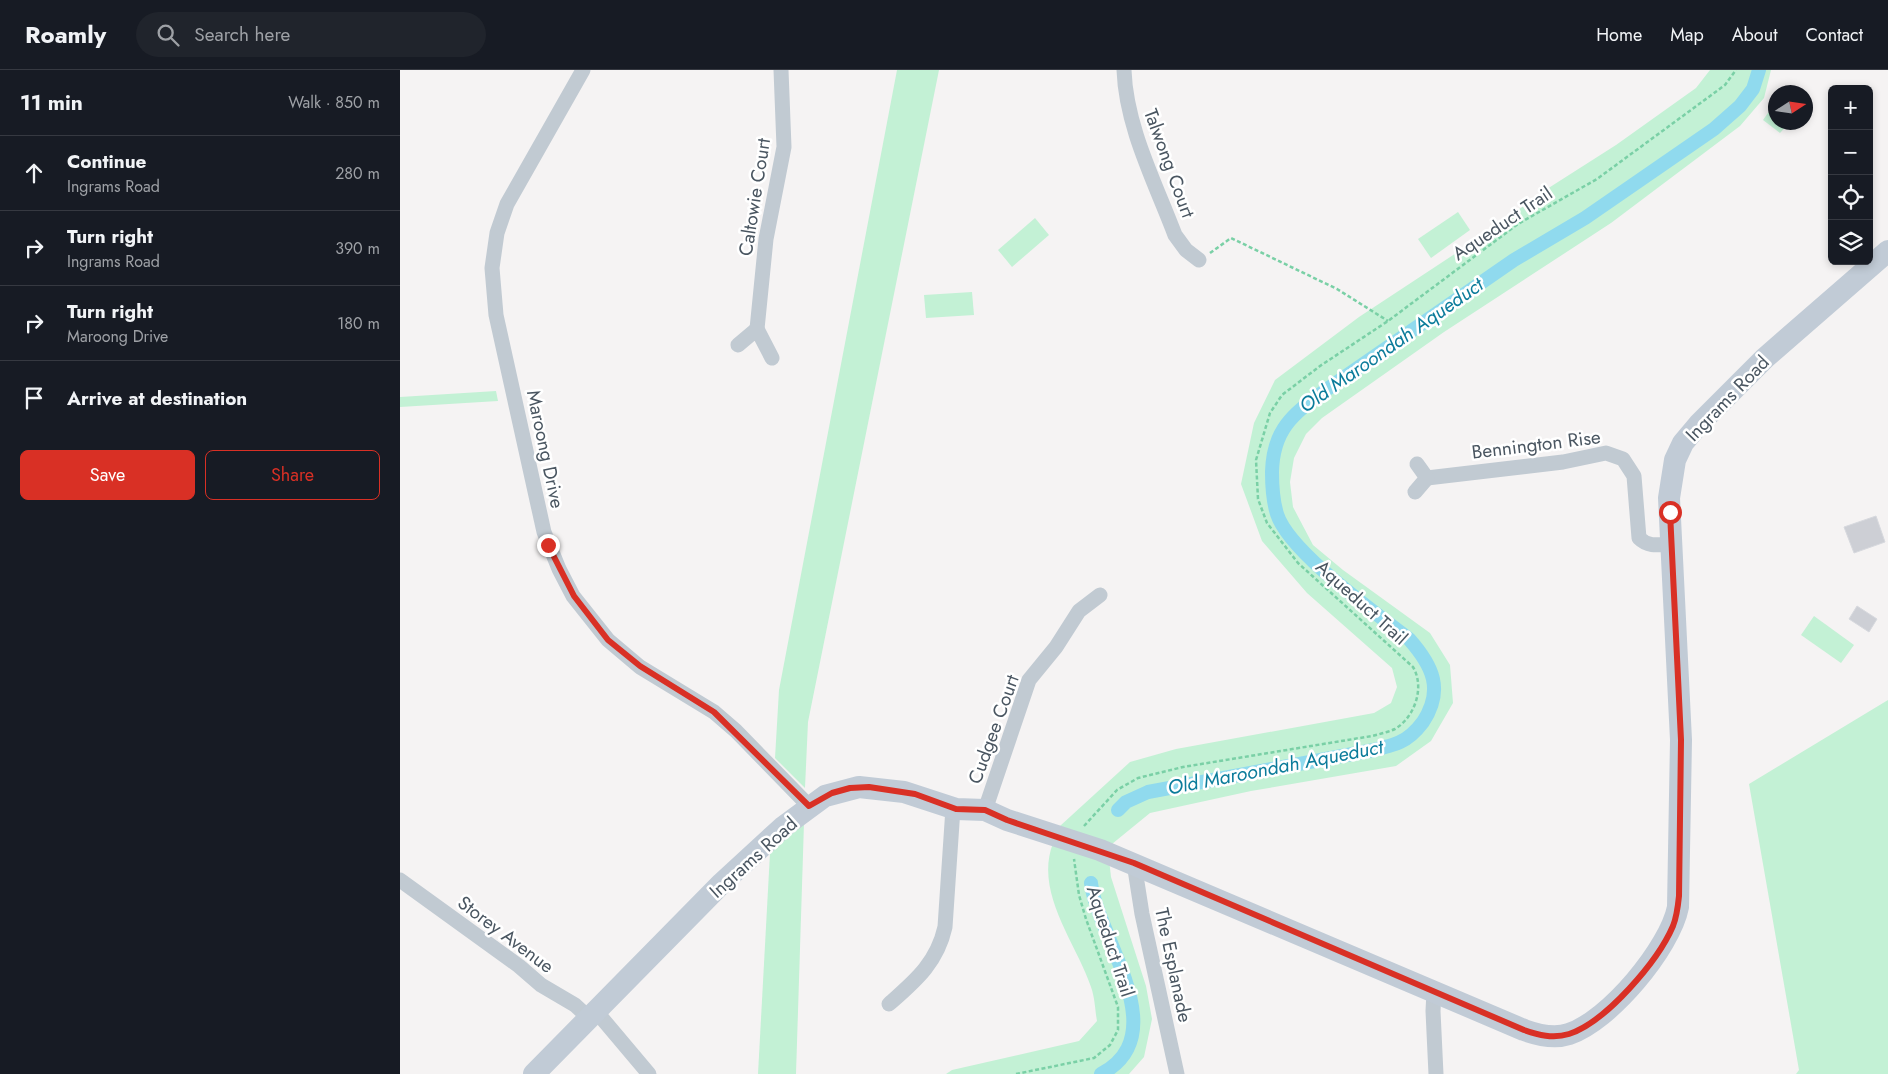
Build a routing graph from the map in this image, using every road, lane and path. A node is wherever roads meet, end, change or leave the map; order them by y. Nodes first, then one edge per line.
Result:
1 (583, 70) edge
2 (781, 70) edge
3 (1124, 70) edge
4 (1736, 70) edge
5 (1888, 251) edge
6 (1198, 260) joint
7 (1388, 321) junction
8 (756, 329) junction
9 (738, 345) dead end
10 (772, 358) dead end
11 (1417, 464) dead end
12 (1426, 478) junction
13 (1415, 492) dead end
14 (1671, 544) junction
15 (1100, 595) dead end
16 (809, 806) junction
17 (953, 808) junction
18 (985, 810) junction
19 (1072, 840) junction
20 (1134, 863) junction
21 (400, 880) edge
22 (1434, 992) junction
23 (889, 1004) dead end
24 (592, 1014) junction
25 (1174, 1070) edge
26 (534, 1074) edge
27 (649, 1074) edge
28 (1016, 1074) edge
29 (1436, 1074) edge

1 - 16 street, Maroong Drive
2 - 8 street, Caltowie Court
3 - 6 street, Talwong Court
4 - 7 path, Aqueduct Trail
5 - 14 street, Ingrams Road
6 - 7 path
7 - 19 path, Aqueduct Trail
8 - 9 street
8 - 10 street
11 - 12 street
12 - 13 street
12 - 14 street, Bennington Rise
14 - 22 street, Ingrams Road
15 - 18 street, Cudgee Court
16 - 17 street, Ingrams Road
16 - 24 street, Ingrams Road
17 - 18 street, Ingrams Road
17 - 23 street
18 - 19 street, Ingrams Road
19 - 20 street, Ingrams Road
19 - 28 path, Aqueduct Trail
20 - 22 street, Ingrams Road
20 - 25 street, The Esplanade
21 - 24 street, Storey Avenue
22 - 29 street
24 - 26 street, Ingrams Road
24 - 27 street, Storey Avenue

